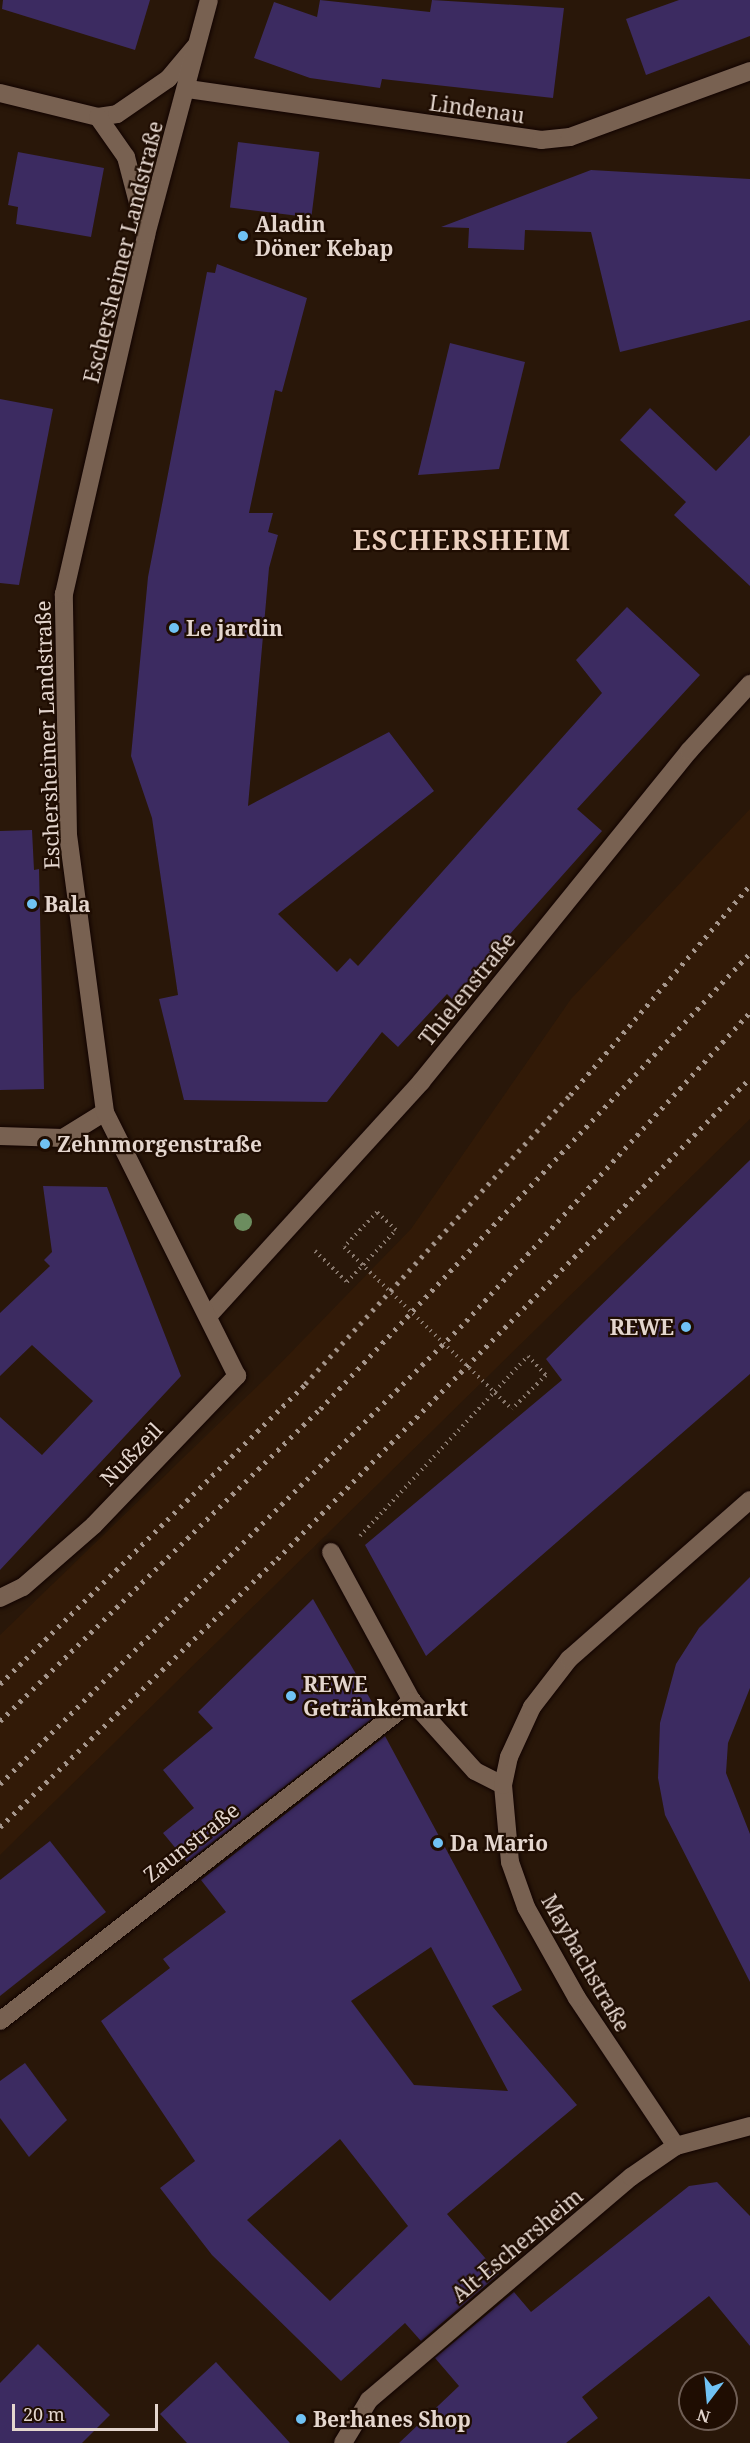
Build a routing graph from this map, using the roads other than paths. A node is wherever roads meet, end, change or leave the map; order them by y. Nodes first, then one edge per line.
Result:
1 (209, 0) edge
2 (196, 45) junction
3 (750, 71) edge
4 (188, 88) junction
5 (0, 93) edge
6 (98, 117) junction
7 (146, 235) junction
8 (750, 684) edge
9 (105, 1112) junction
10 (0, 1136) edge
11 (210, 1314) junction
12 (750, 1500) edge
13 (331, 1551) dead end
14 (0, 1598) edge
15 (412, 1701) junction
16 (503, 1785) junction
17 (0, 2021) edge
18 (750, 2126) edge
19 (676, 2146) junction
20 (344, 2443) edge

1 - 2 street, Eschersheimer Landstraße
2 - 4 street, Eschersheimer Landstraße
2 - 6 street
3 - 4 street, Lindenau
4 - 7 street, Eschersheimer Landstraße
5 - 6 street
6 - 7 street
7 - 9 street, Eschersheimer Landstraße
8 - 11 street, Thielenstraße
9 - 10 street
9 - 11 street, Eschersheimer Landstraße
11 - 14 street, Nußzeil
12 - 16 street, Maybachstraße
13 - 15 street
15 - 16 street
15 - 17 street, Zaunstraße
16 - 19 street, Maybachstraße
18 - 19 street, Alt-Eschersheim
19 - 20 street, Alt-Eschersheim

